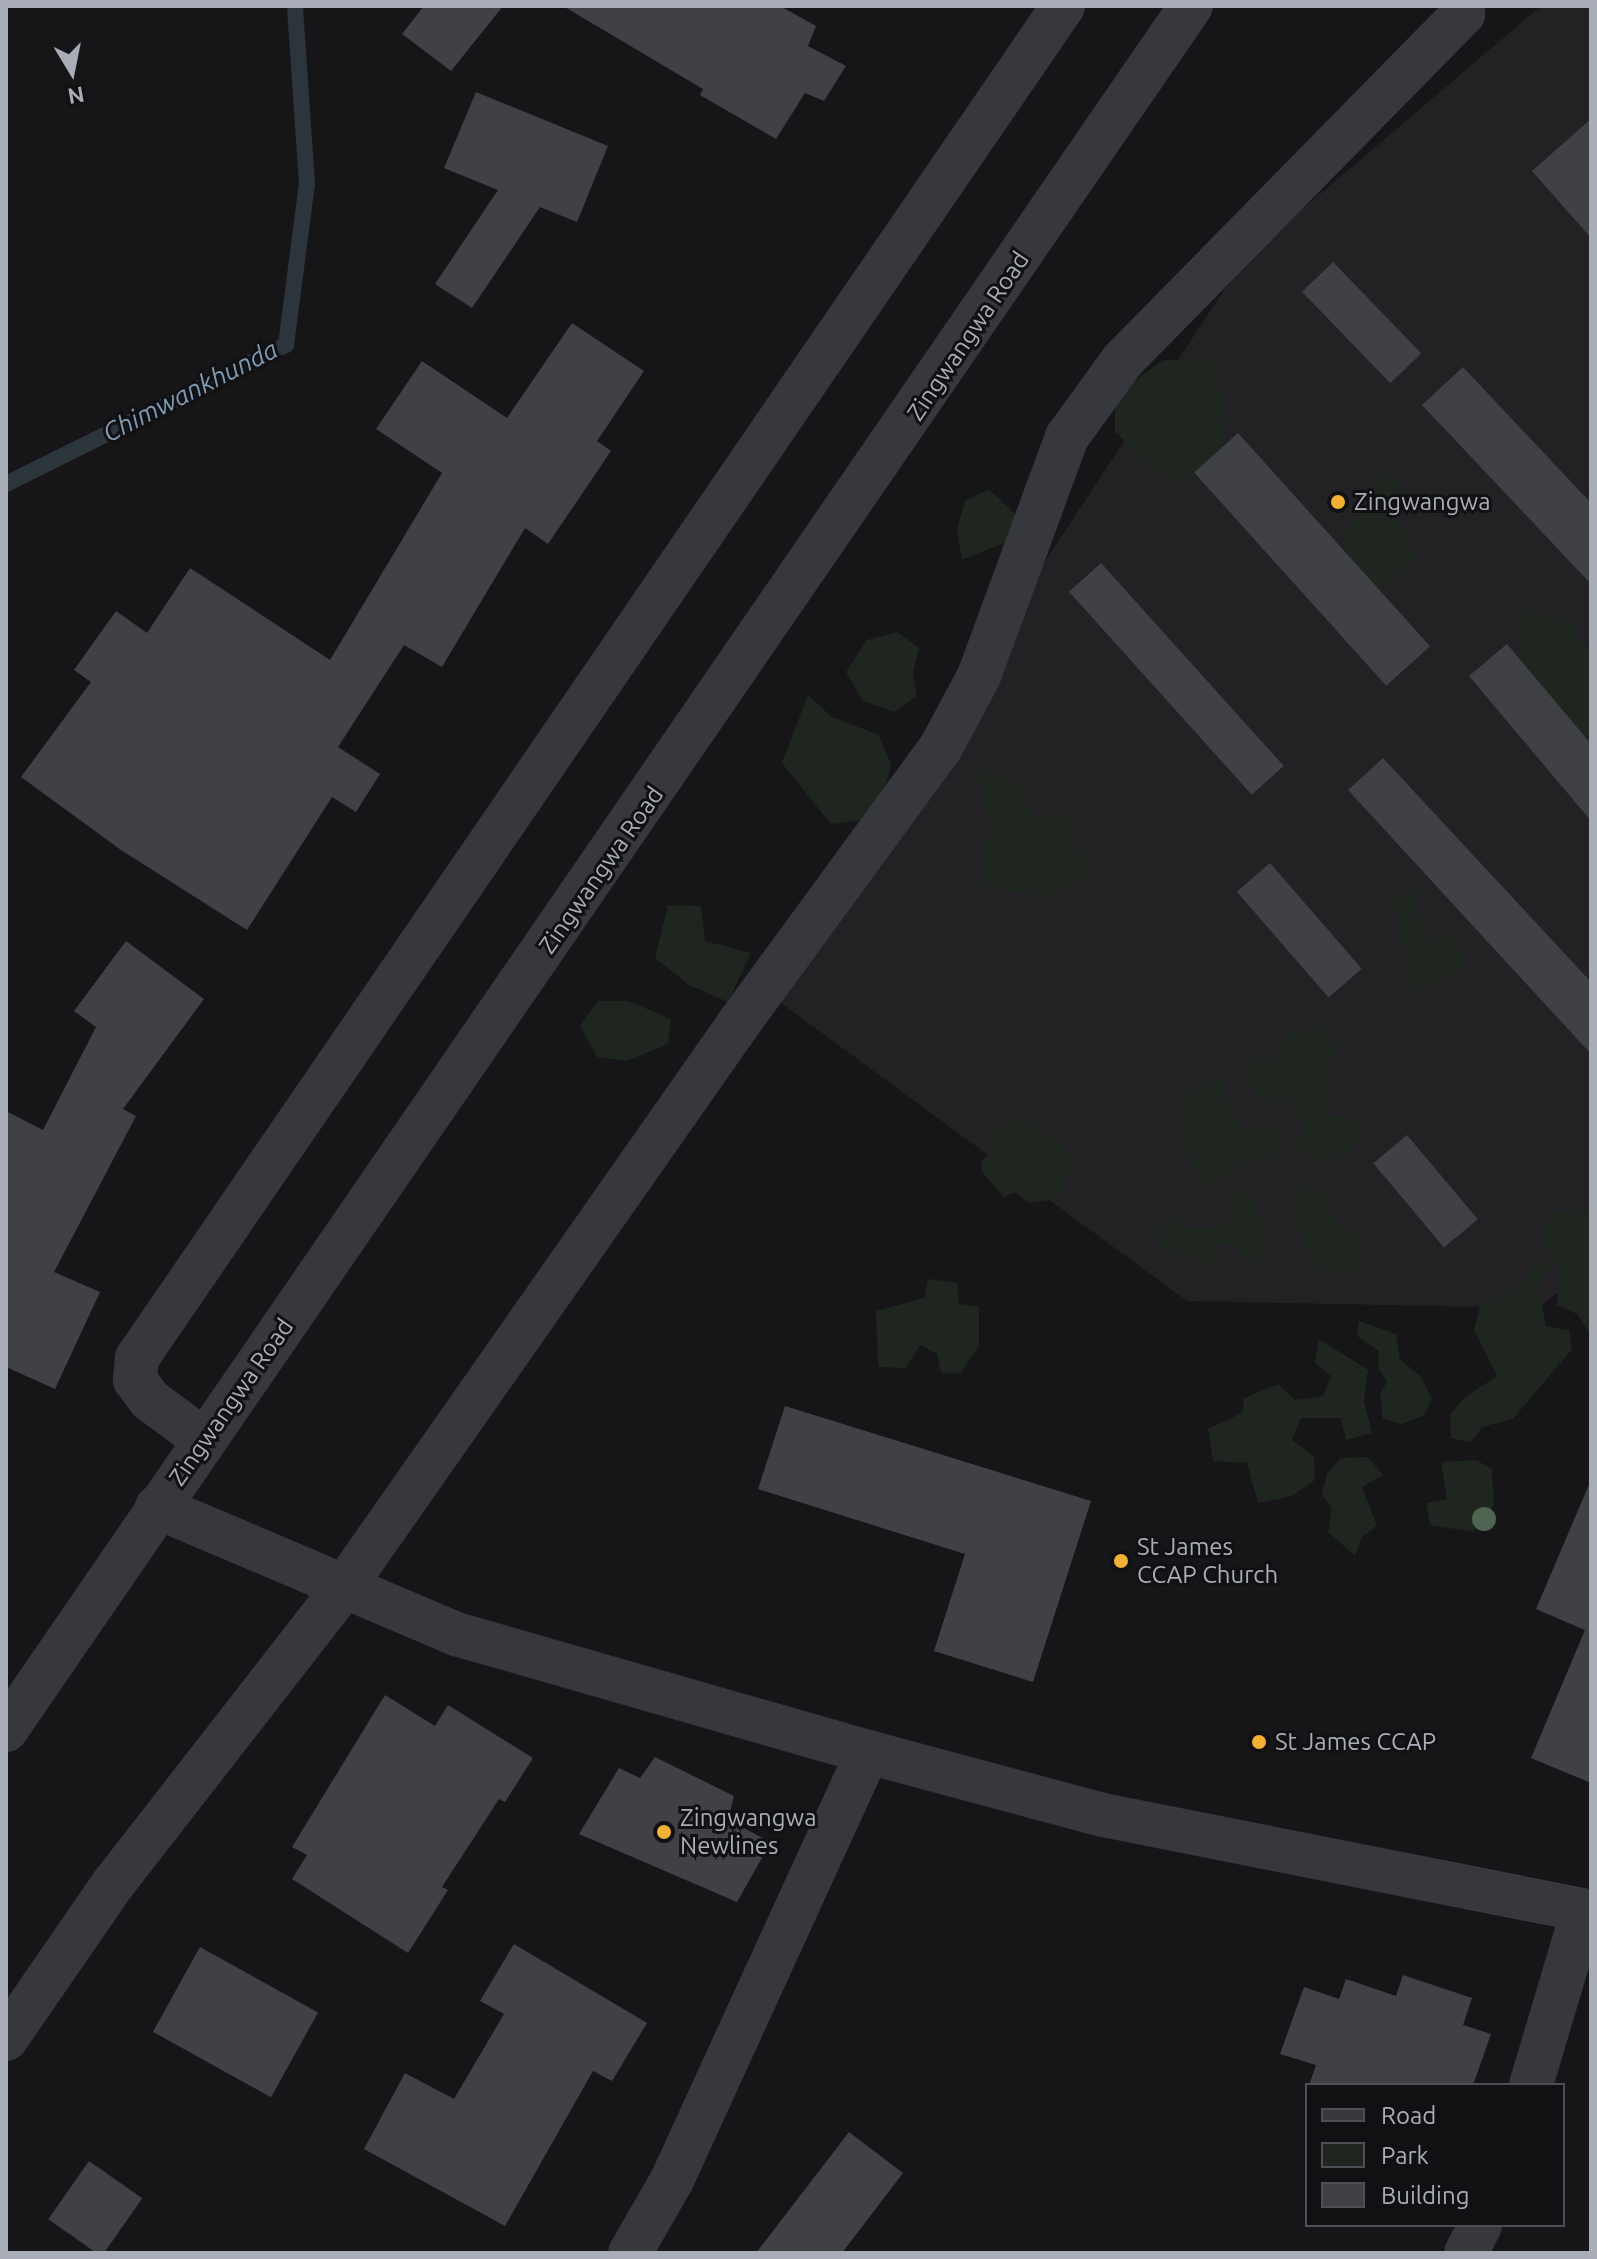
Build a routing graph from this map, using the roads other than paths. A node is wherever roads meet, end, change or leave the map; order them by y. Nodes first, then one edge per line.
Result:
1 (1063, 6) edge
2 (1191, 6) edge
3 (1463, 14) dead end
4 (204, 1440) junction
5 (157, 1507) junction
6 (344, 1587) junction
7 (6, 1730) edge
8 (868, 1752) junction
9 (1587, 1912) edge
10 (6, 2039) edge
11 (1532, 2083) edge
12 (1479, 2227) edge
13 (630, 2253) edge
14 (1466, 2253) edge

1 - 4 street
2 - 4 street, Zingwangwa Road
3 - 6 street
4 - 5 street, Zingwangwa Road
5 - 6 street
5 - 7 street, Zingwangwa Road
6 - 8 street
6 - 10 street
8 - 9 street
8 - 13 street
9 - 11 street
12 - 14 street

